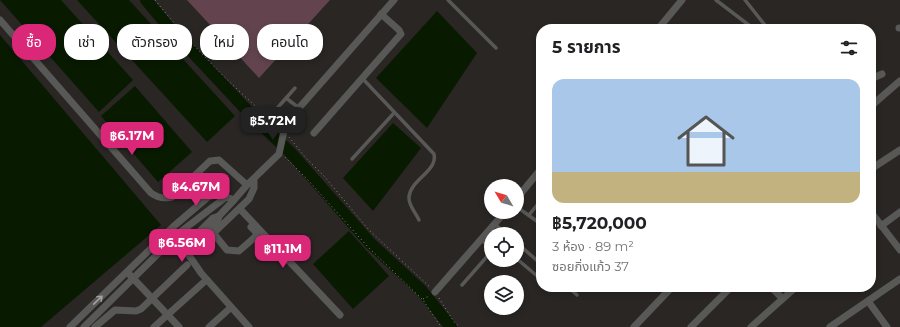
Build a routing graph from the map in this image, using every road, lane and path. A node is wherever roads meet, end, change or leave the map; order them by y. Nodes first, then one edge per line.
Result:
1 (155, 0) edge
2 (394, 0) edge
3 (448, 0) edge
4 (682, 0) edge
5 (716, 0) edge
6 (745, 0) edge
7 (381, 14) junction
8 (0, 20) edge
9 (662, 24) edge
10 (747, 24) edge
11 (764, 24) edge
12 (496, 48) dead end
13 (882, 74) dead end
14 (361, 77) junction
15 (876, 77) edge
16 (900, 81) edge
17 (295, 88) dead end
18 (286, 98) junction
19 (876, 102) edge
20 (299, 108) junction
21 (394, 113) junction
22 (272, 114) dead end
23 (284, 132) junction
24 (314, 133) dead end
25 (900, 150) edge
26 (279, 154) junction
27 (352, 159) dead end
28 (876, 166) edge
29 (536, 175) edge
30 (254, 180) junction
31 (247, 185) junction
32 (524, 190) edge
33 (226, 197) junction
34 (234, 200) junction
35 (536, 206) edge
36 (239, 210) junction
37 (524, 212) edge
38 (900, 212) edge
39 (529, 215) junction
40 (219, 216) junction
41 (184, 218) junction
42 (499, 219) edge
43 (876, 219) edge
44 (419, 220) dead end
45 (536, 220) edge
46 (189, 224) junction
47 (495, 224) junction
48 (174, 226) junction
49 (218, 226) junction
50 (881, 226) junction
51 (498, 227) edge
52 (179, 233) junction
53 (214, 234) junction
54 (482, 240) joint
55 (191, 242) junction
56 (196, 249) dead end
57 (524, 249) edge
58 (900, 250) edge
59 (484, 260) edge
60 (536, 260) edge
61 (187, 265) dead end
62 (524, 265) edge
63 (127, 272) junction
64 (536, 275) dead end
65 (132, 278) junction
66 (900, 279) edge
67 (204, 282) dead end
68 (462, 285) dead end
69 (435, 292) junction
70 (574, 292) edge
71 (667, 292) edge
72 (726, 292) edge
73 (776, 292) edge
74 (790, 292) edge
75 (577, 295) dead end
76 (782, 298) junction
77 (151, 299) junction
78 (868, 301) junction
79 (228, 310) dead end
80 (168, 314) junction
81 (82, 315) junction
82 (340, 315) dead end
83 (89, 326) edge
84 (70, 327) edge
85 (154, 327) edge
86 (179, 327) edge
87 (209, 327) edge
88 (249, 327) edge
89 (441, 327) edge
90 (460, 327) edge
91 (634, 327) edge
92 (691, 327) edge
93 (751, 327) edge
94 (830, 327) edge
95 (887, 327) edge

1 - 23 path
2 - 7 street
3 - 12 lane
4 - 9 street
5 - 10 lane
6 - 11 lane
7 - 14 street
7 - 20 street
8 - 31 street
13 - 15 street
14 - 21 lane
14 - 24 street
16 - 19 street
17 - 18 lane
18 - 20 lane
18 - 22 lane
20 - 23 street
21 - 27 lane
21 - 44 lane
23 - 26 street
23 - 69 path
25 - 28 street
26 - 30 street
26 - 89 path
29 - 32 street
30 - 31 street
30 - 36 street
31 - 34 street
33 - 34 street
33 - 41 street
33 - 46 street
34 - 40 street
35 - 39 lane
36 - 49 street
36 - 53 street
36 - 82 street
37 - 39 lane
38 - 50 street
39 - 45 lane
40 - 49 street
40 - 55 street
41 - 46 street
41 - 48 street
42 - 47 street
43 - 50 street
46 - 52 street
47 - 51 lane
47 - 54 street
48 - 52 street
48 - 63 street
49 - 53 street
49 - 55 street
50 - 58 street
52 - 65 street
53 - 56 street
54 - 69 street
55 - 88 street
57 - 60 lane
59 - 68 lane
61 - 77 street
62 - 64 lane
63 - 65 street
81 -> 63 street
65 - 77 street
65 - 83 street
66 - 78 street
67 - 80 street
69 - 90 path
70 - 75 lane
71 - 91 street
72 - 92 street
73 - 76 street
74 - 76 street
76 - 93 street
77 - 80 street
77 - 83 street
78 - 94 street
78 - 95 street
79 - 87 street
80 - 85 street
80 - 86 street
81 - 83 street
81 - 84 street

